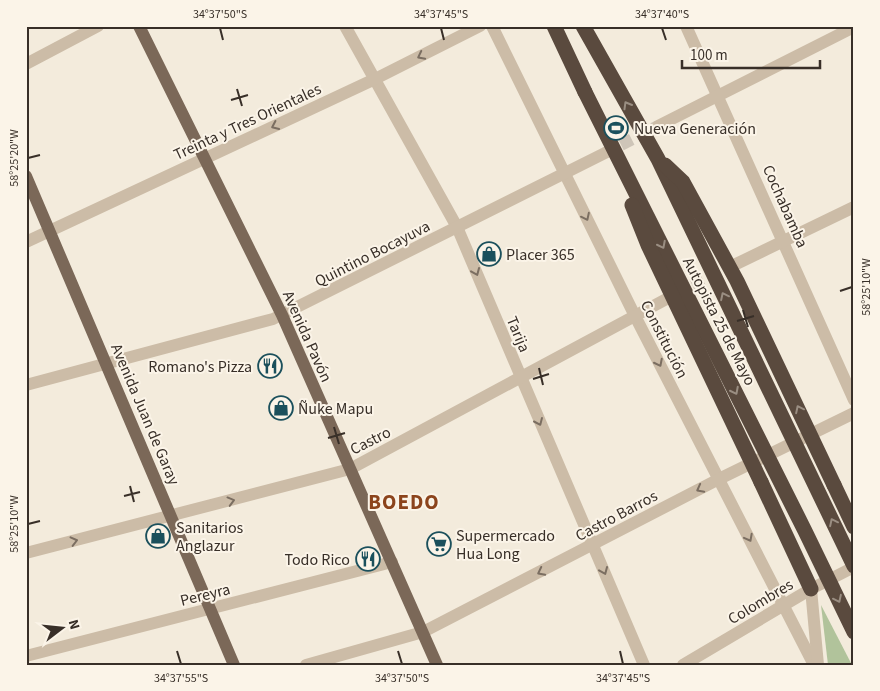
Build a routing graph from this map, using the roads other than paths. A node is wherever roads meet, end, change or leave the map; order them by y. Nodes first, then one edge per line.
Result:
1 (98, 26) edge
2 (139, 26) edge
3 (345, 26) edge
4 (480, 26) edge
5 (492, 26) edge
6 (554, 26) edge
7 (583, 26) edge
8 (686, 26) edge
9 (854, 27) edge
10 (26, 64) edge
11 (375, 79) junction
12 (586, 92) junction
13 (719, 96) junction
14 (658, 126) tunnel mouth
15 (605, 153) tunnel mouth
16 (205, 159) junction
17 (658, 159) junction
18 (564, 174) junction
19 (26, 176) edge
20 (854, 207) edge
21 (457, 227) junction
22 (50, 232) junction
23 (784, 240) junction
24 (26, 242) edge
25 (734, 265) tunnel mouth
26 (672, 296) tunnel mouth
27 (634, 314) junction
28 (282, 315) junction
29 (106, 364) junction
30 (519, 377) junction
31 (26, 386) edge
32 (854, 400) edge
33 (854, 413) edge
34 (350, 469) junction
35 (719, 480) junction
36 (172, 516) junction
37 (854, 526) edge
38 (593, 545) junction
39 (26, 553) edge
40 (392, 562) junction
41 (854, 566) edge
42 (811, 589) junction
43 (784, 605) junction
44 (211, 609) junction
45 (422, 632) junction
46 (854, 632) edge
47 (26, 656) edge
48 (234, 665) edge
49 (306, 665) edge
50 (437, 665) edge
51 (644, 665) edge
52 (683, 665) edge
53 (814, 665) edge
54 (818, 665) edge

1 - 10 street
2 - 16 main road, Avenida Pavón
3 - 11 street, Tarija
4 -> 11 street, Treinta y Tres Orientales
5 - 18 street, Constitución
6 - 12 highway, Autopista 25 de Mayo
17 -> 7 highway, Autopista 25 de Mayo, bridge
8 - 13 street, Cochabamba
9 - 13 street
11 -> 16 street, Treinta y Tres Orientales
11 - 21 street, Tarija
12 - 42 highway, bridge
12 -> 46 highway, Autopista 25 de Mayo, bridge
13 - 14 street
13 - 23 street, Cochabamba
15 - 18 street, Quintino Bocayuva
16 - 22 street, Treinta y Tres Orientales
16 - 28 main road, Avenida Pavón
37 -> 17 highway, bridge
41 -> 17 highway, Autopista 25 de Mayo, bridge
18 - 21 street, Quintino Bocayuva
18 -> 27 street, Constitución
19 - 22 main road, Avenida Juan de Garay
20 - 23 street
21 - 28 street, Quintino Bocayuva
21 -> 30 street, Tarija
22 - 24 street, Treinta y Tres Orientales
22 - 29 main road, Avenida Juan de Garay
23 - 25 street
23 - 32 street, Cochabamba
26 - 27 street, Castro
27 - 30 street, Castro
27 -> 35 street, Constitución
28 - 29 street, Quintino Bocayuva
28 - 34 main road, Avenida Pavón
29 - 31 street, Quintino Bocayuva
29 - 36 main road, Avenida Juan de Garay
30 - 34 street, Castro
30 -> 38 street, Tarija
33 - 35 street, Castro Barros
36 -> 34 street, Castro
34 - 40 main road, Avenida Pavón
35 -> 38 street, Castro Barros
35 -> 43 street, Constitución
39 -> 36 street, Castro
36 - 44 main road, Avenida Juan de Garay
38 -> 45 street, Castro Barros
38 -> 51 street, Tarija
40 - 44 street, Pereyra
40 - 45 main road, Avenida Pavón
41 - 42 street, Colombres
42 - 43 street, Colombres
42 - 54 street
43 - 52 street, Colombres
43 - 53 street, Constitución
44 - 47 street, Pereyra
44 - 48 main road, Avenida Juan de Garay
45 - 49 street, Castro Barros
45 - 50 main road, Avenida Pavón

